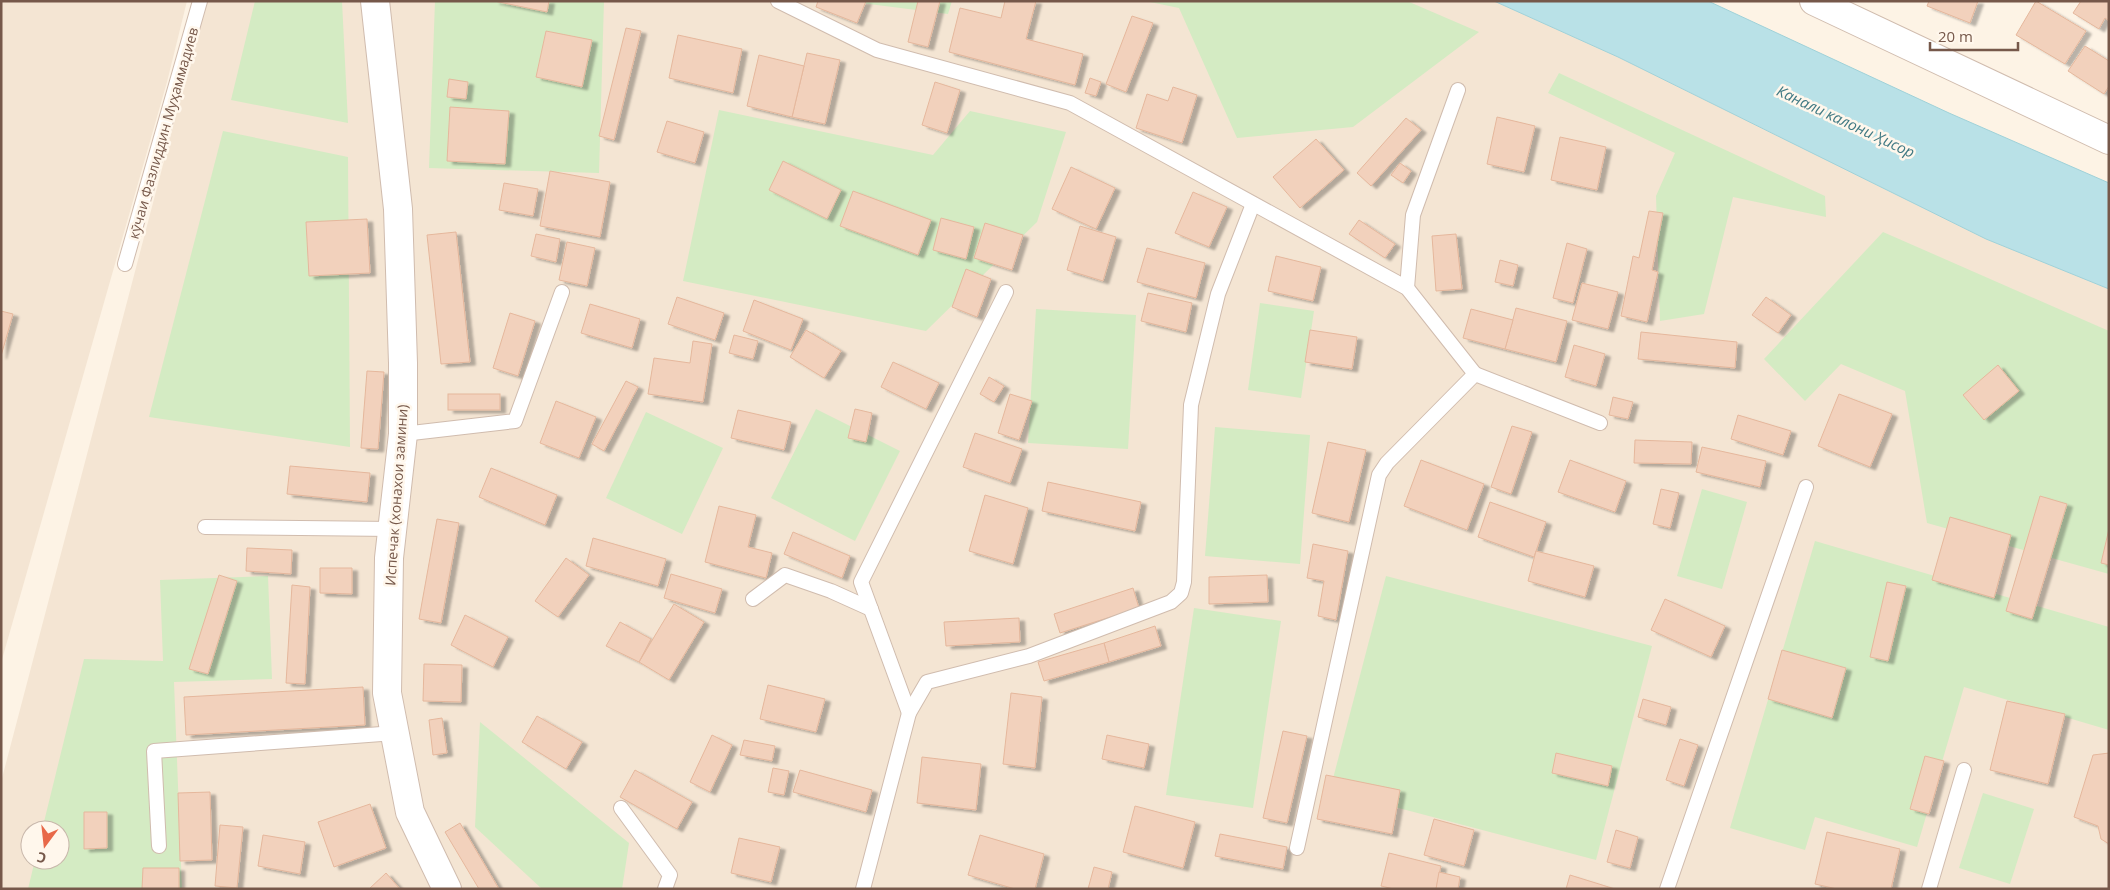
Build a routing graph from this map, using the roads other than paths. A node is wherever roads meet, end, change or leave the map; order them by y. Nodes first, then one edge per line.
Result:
1 (200, 1) edge
2 (375, 1) edge
3 (778, 1) edge
4 (1814, 1) edge
5 (1458, 90) dead end
6 (2109, 140) edge
7 (1253, 204) junction
8 (125, 264) dead end
9 (1407, 288) junction
10 (562, 292) dead end
11 (1006, 292) dead end
12 (1475, 374) junction
13 (1600, 423) dead end
14 (404, 434) junction
15 (1806, 486) dead end
16 (205, 527) dead end
17 (393, 529) junction
18 (753, 600) dead end
19 (871, 609) junction
20 (909, 713) junction
21 (395, 733) junction
22 (1964, 770) dead end
23 (621, 808) dead end
24 (159, 846) dead end
25 (1298, 848) dead end
26 (447, 889) edge
27 (665, 889) edge
28 (863, 889) edge
29 (1667, 889) edge
30 (1929, 889) edge

1 - 8 lane, кӯчаи Фазлиддин Муҳаммадиев
2 - 14 street, Испечак (хонахои замини)
3 - 7 lane
4 - 6 street
5 - 9 lane
7 - 9 lane
7 - 20 lane
9 - 12 lane
10 - 14 lane
11 - 19 lane
12 - 13 lane
12 - 25 lane
14 - 17 street, Испечак (хонахои замини)
15 - 29 lane
16 - 17 lane
17 - 21 street, Испечак (хонахои замини)
18 - 19 lane
19 - 20 lane
20 - 28 lane
21 - 24 lane
21 - 26 street, Испечак (хонахои замини)
22 - 30 lane
23 - 27 lane

